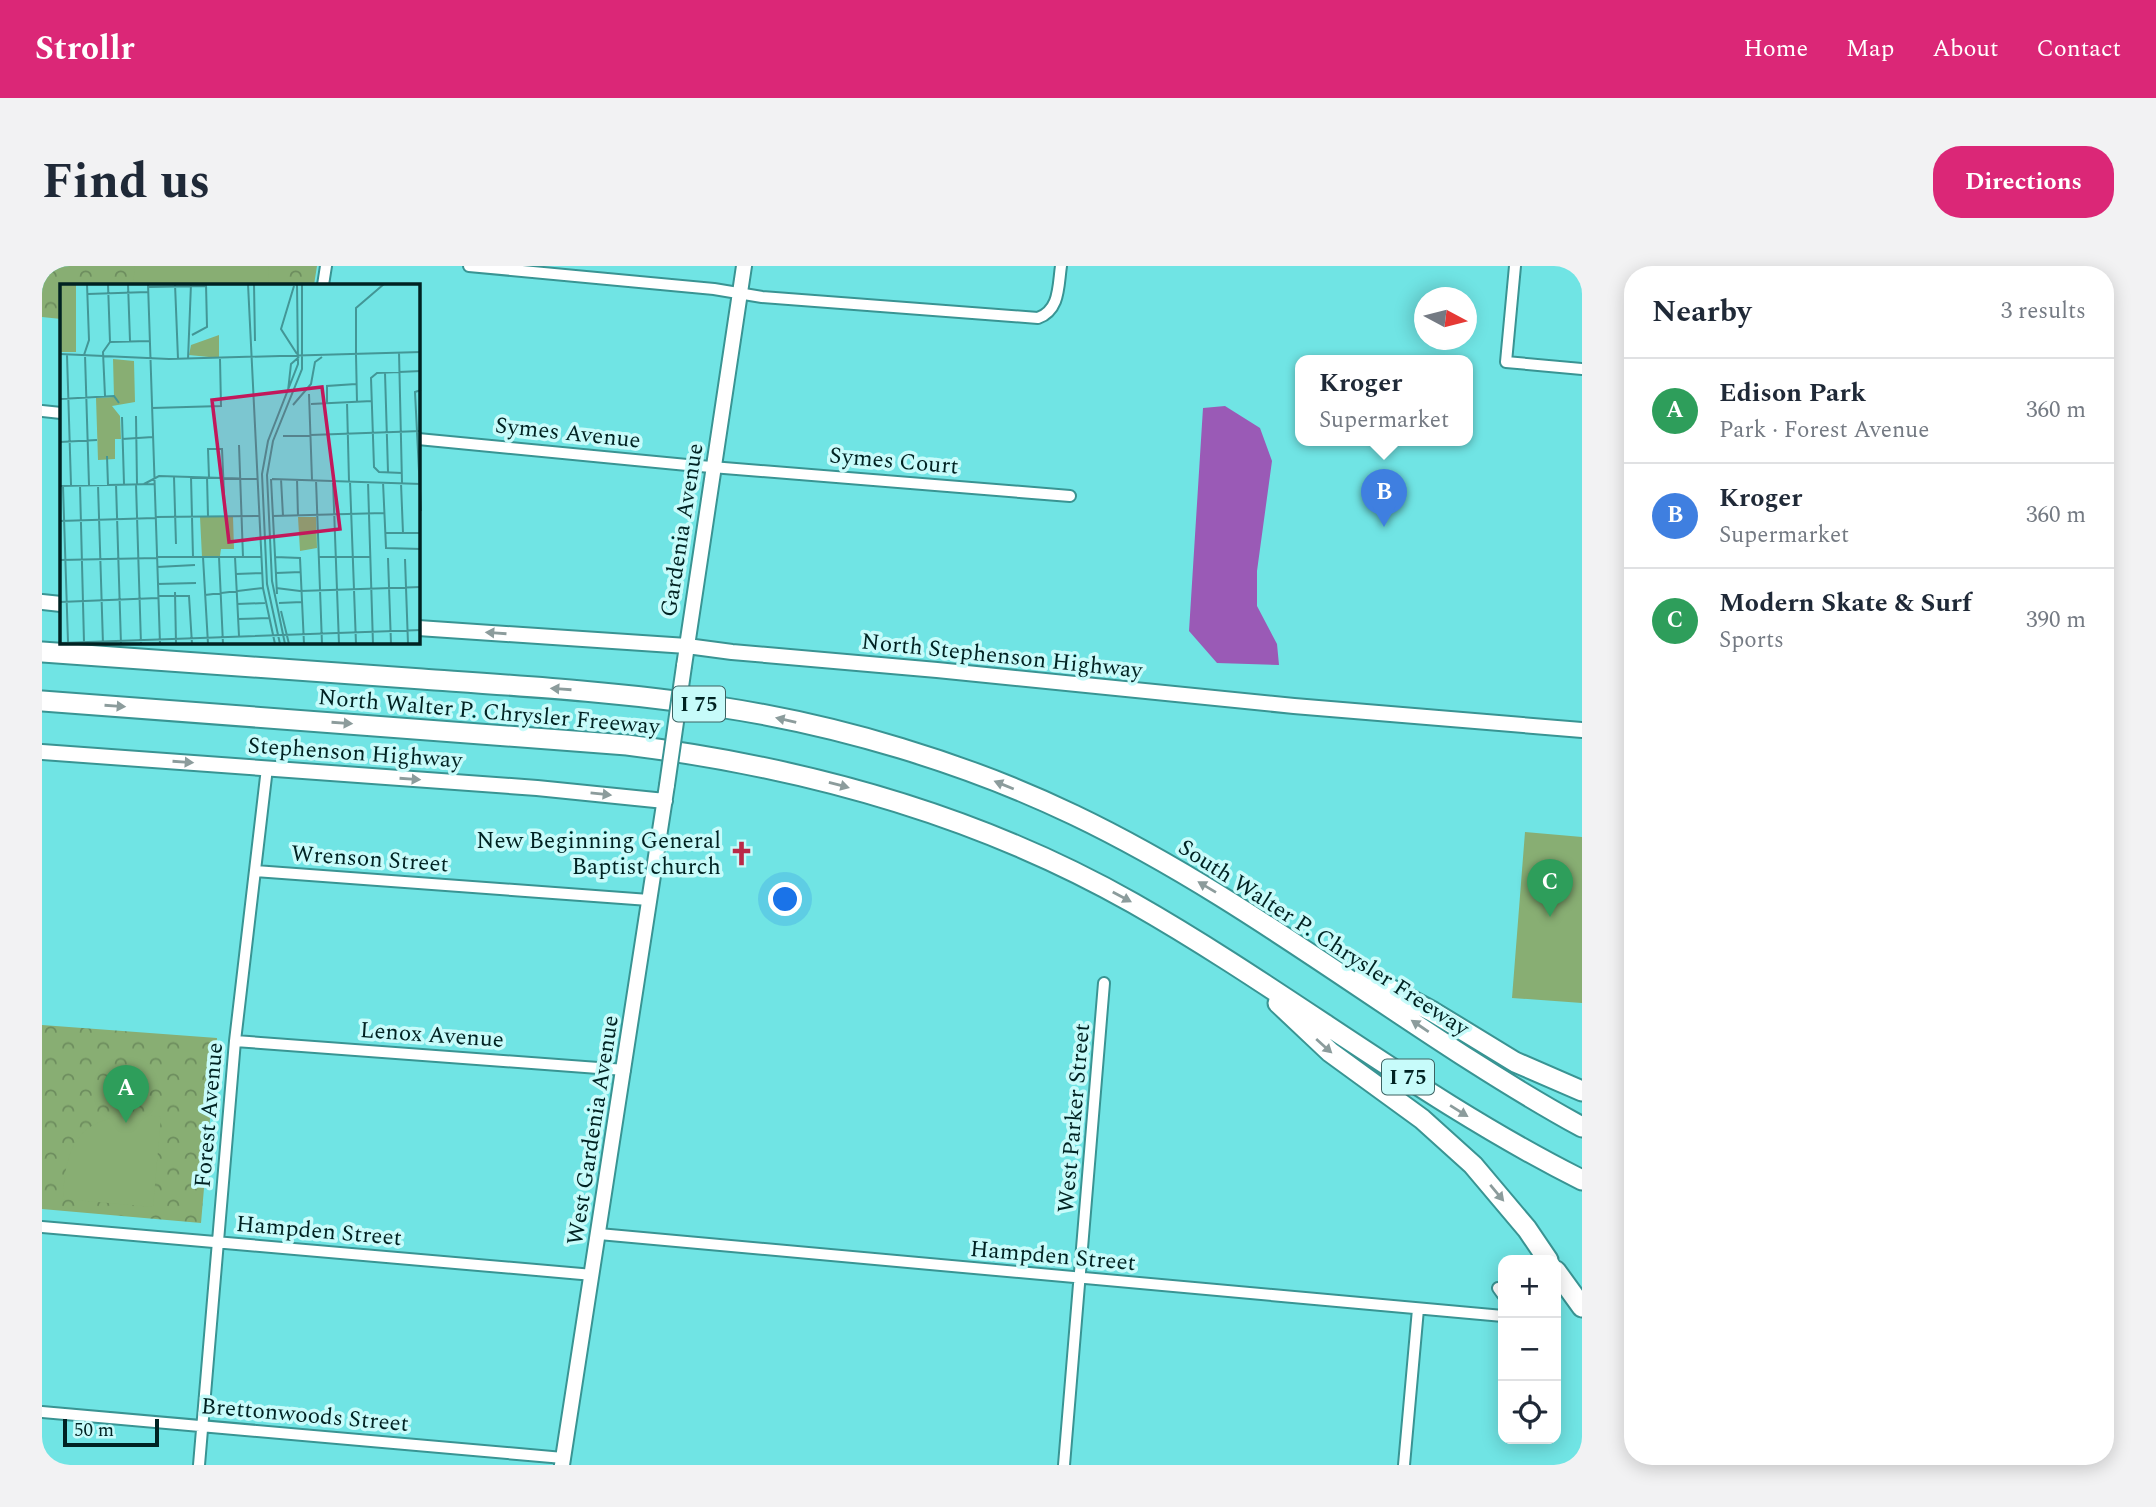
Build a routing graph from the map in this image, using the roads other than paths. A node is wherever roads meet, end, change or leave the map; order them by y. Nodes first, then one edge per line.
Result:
1 (326, 266) edge
2 (469, 266) edge
3 (744, 266) edge
4 (1061, 266) edge
5 (1515, 266) edge
6 (323, 284) edge
7 (740, 293) junction
8 (1582, 369) edge
9 (42, 411) edge
10 (60, 413) edge
11 (420, 439) edge
12 (714, 466) junction
13 (1070, 496) dead end
14 (42, 602) edge
15 (60, 604) edge
16 (420, 628) edge
17 (687, 646) junction
18 (42, 652) edge
19 (44, 701) edge
20 (1582, 730) edge
21 (42, 752) edge
22 (267, 768) junction
23 (665, 801) junction
24 (255, 871) junction
25 (649, 900) junction
26 (1265, 923) junction
27 (1238, 967) junction
28 (1104, 983) dead end
29 (235, 1041) junction
30 (625, 1070) junction
31 (1582, 1091) edge
32 (1582, 1127) edge
33 (1582, 1180) edge
34 (42, 1227) edge
35 (599, 1234) junction
36 (219, 1242) junction
37 (1545, 1255) edge
38 (593, 1275) junction
39 (1561, 1278) edge
40 (1080, 1279) junction
41 (1582, 1307) edge
42 (1418, 1309) junction
43 (1498, 1316) edge
44 (42, 1412) edge
45 (203, 1426) junction
46 (563, 1462) edge
47 (199, 1465) edge
48 (1064, 1465) edge
49 (1404, 1465) edge

1 - 6 street
2 - 7 street
3 - 7 main road, Gardenia Avenue
4 - 7 street
5 - 8 street
7 - 12 main road, Gardenia Avenue
9 - 10 street
11 - 12 street, Symes Avenue
12 - 13 street, Symes Court
12 - 17 main road, Gardenia Avenue
14 - 15 main road
17 -> 16 main road, North Stephenson Highway
17 - 20 main road, North Stephenson Highway
17 - 23 main road, Gardenia Avenue, bridge
26 -> 18 highway, South Walter P. Chrysler Freeway / I 75
19 -> 27 highway, North Walter P. Chrysler Freeway / I 75
21 -> 22 main road, Stephenson Highway
22 -> 23 main road, Stephenson Highway
22 - 24 street, Forest Avenue
23 - 25 main road, West Gardenia Avenue
24 - 25 street, Wrenson Street
24 - 29 street, Forest Avenue
25 - 30 main road, West Gardenia Avenue
26 - 31 highway
32 -> 26 highway, South Walter P. Chrysler Freeway / I 75
27 -> 33 highway, North Walter P. Chrysler Freeway / I 75
27 -> 37 highway
28 - 40 street, West Parker Street
29 - 30 street, Lenox Avenue
29 - 36 street, Forest Avenue
30 - 35 main road, West Gardenia Avenue
34 - 36 street, Hampden Street
35 - 38 main road, West Gardenia Avenue
35 - 40 street, Hampden Street
36 - 38 street, Hampden Street
36 - 45 street, Forest Avenue
38 - 46 main road, West Gardenia Avenue
39 - 41 highway
40 - 42 street, Hampden Street
40 - 48 street, West Parker Street
42 - 43 street, Hampden Street
42 - 49 street
44 - 45 street, Brettonwoods Street
45 - 46 street, Brettonwoods Street
45 - 47 street, Forest Avenue

